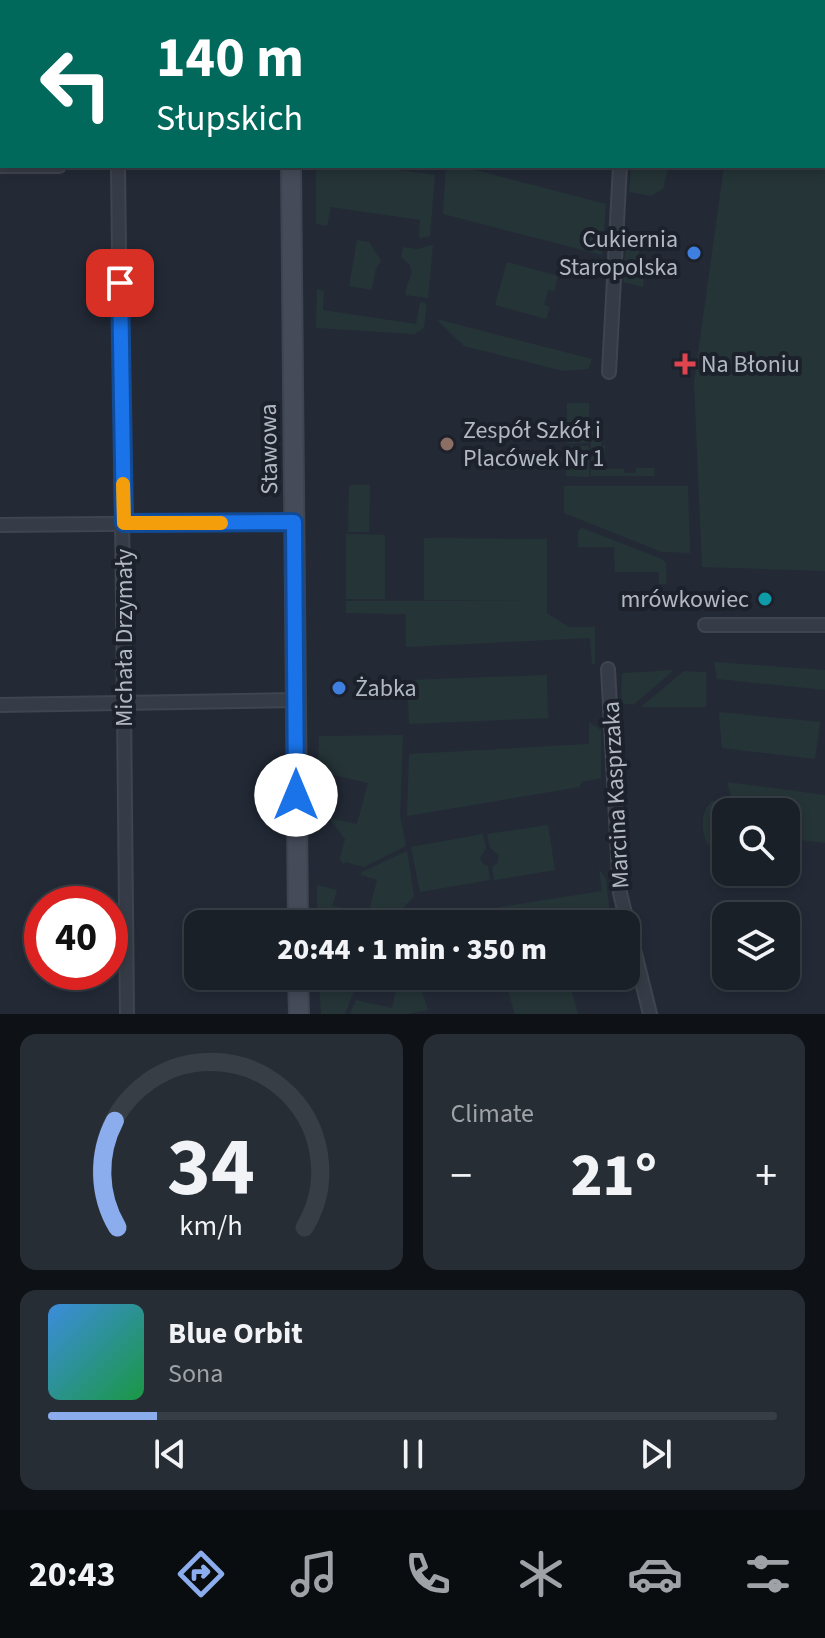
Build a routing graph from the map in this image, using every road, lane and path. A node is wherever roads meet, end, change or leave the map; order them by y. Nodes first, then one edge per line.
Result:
1 (118, 168) edge
2 (291, 168) edge
3 (620, 168) edge
4 (609, 372) dead end
5 (294, 522) junction
6 (124, 523) junction
7 (0, 525) edge
8 (705, 625) dead end
9 (825, 625) edge
10 (608, 669) dead end
11 (296, 700) junction
12 (123, 704) junction
13 (0, 705) edge
14 (298, 910) edge
15 (298, 990) edge
16 (127, 1014) edge
17 (299, 1014) edge
18 (650, 1014) edge

1 - 6 street, Michała Drzymały
2 - 5 street, Stawowa
3 - 4 street
5 - 6 street
5 - 11 street, Stawowa
6 - 7 street
6 - 12 street, Michała Drzymały
8 - 9 street
10 - 18 street, Marcina Kasprzaka
11 - 12 street
11 - 14 street, Stawowa
12 - 13 street
12 - 16 street, Michała Drzymały
15 - 17 street

